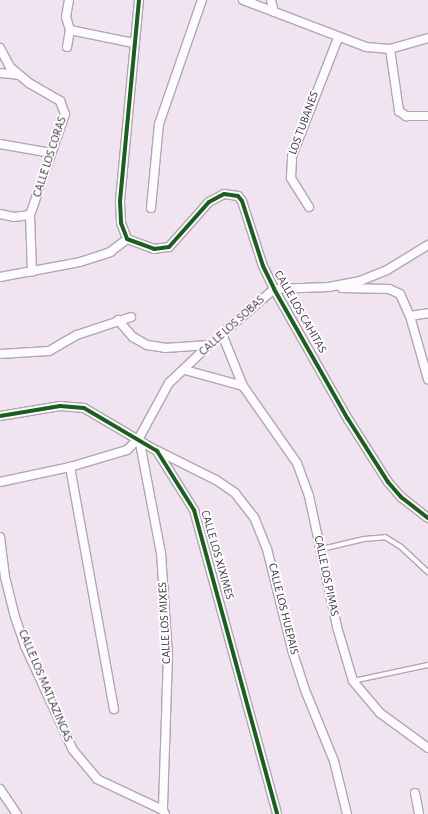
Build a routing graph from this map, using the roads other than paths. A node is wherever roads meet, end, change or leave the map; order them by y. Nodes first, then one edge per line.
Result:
1 (69, 0) edge
2 (139, 0) edge
3 (202, 0) edge
4 (243, 0) edge
5 (271, 0) edge
6 (274, 12) junction
7 (70, 30) junction
8 (338, 38) junction
9 (428, 38) edge
10 (134, 43) junction
11 (67, 47) dead end
12 (0, 48) edge
13 (390, 49) junction
14 (0, 73) edge
15 (18, 75) junction
16 (428, 116) edge
17 (0, 144) edge
18 (51, 153) junction
19 (309, 207) dead end
20 (151, 208) dead end
21 (0, 214) edge
22 (30, 216) junction
23 (127, 239) junction
24 (428, 245) edge
25 (32, 272) junction
26 (0, 277) edge
27 (329, 287) junction
28 (274, 289) junction
29 (428, 313) edge
30 (410, 316) junction
31 (131, 317) dead end
32 (118, 320) junction
33 (222, 334) junction
34 (209, 345) junction
35 (0, 354) edge
36 (185, 370) junction
37 (428, 379) edge
38 (242, 386) junction
39 (0, 416) edge
40 (139, 438) junction
41 (157, 451) junction
42 (70, 467) junction
43 (0, 482) edge
44 (428, 518) edge
45 (0, 537) edge
46 (322, 549) junction
47 (428, 572) edge
48 (428, 665) edge
49 (353, 681) junction
50 (114, 709) dead end
51 (428, 748) edge
52 (0, 789) edge
53 (415, 793) dead end
54 (164, 812) edge
55 (17, 814) edge
56 (277, 814) edge
57 (347, 814) edge
58 (419, 814) edge

1 - 7 street
2 - 10 street
3 - 20 street
4 - 6 street
5 - 6 street
6 - 8 street
7 - 10 street
7 - 11 street
8 - 13 street
8 - 19 street, LOS TUBANES
9 - 13 street
10 - 23 street
12 - 15 street, CALLE LOS CORAS
13 - 16 street
14 - 15 street
15 - 18 street, CALLE LOS CORAS
17 - 18 street
18 - 22 street, CALLE LOS CORAS
21 - 22 street
22 - 25 street, CALLE LOS CORAS
23 - 25 street
23 - 28 street, CALLE LOS CAHITAS
24 - 27 street, CALLE LOS SOBAS
25 - 26 street
27 - 28 street, CALLE LOS SOBAS
27 - 30 street
28 - 33 street, CALLE LOS SOBAS
28 - 44 street, CALLE LOS CAHITAS
29 - 30 street
30 - 37 street
31 - 32 street
32 - 34 street
32 - 35 street
33 - 34 street, CALLE LOS SOBAS
33 - 38 street, CALLE LOS PIMAS
34 - 36 street, CALLE LOS SOBAS
36 - 38 street
36 - 40 street, CALLE LOS SOBAS
38 - 46 street, CALLE LOS PIMAS
39 - 40 street, CALLE LOS XIXIMES
40 - 41 street, CALLE LOS XIXIMES
40 - 42 street
40 - 54 street, CALLE LOS MIXES
41 - 56 street, CALLE LOS XIXIMES
41 - 57 street, CALLE LOS HUEPAIS
42 - 43 street
42 - 50 street
45 - 54 street, CALLE LOS MATLAZINCAS
46 - 47 lane
46 - 49 street, CALLE LOS PIMAS
48 - 49 lane
49 - 51 street, CALLE LOS PIMAS
52 - 55 street
53 - 58 street

